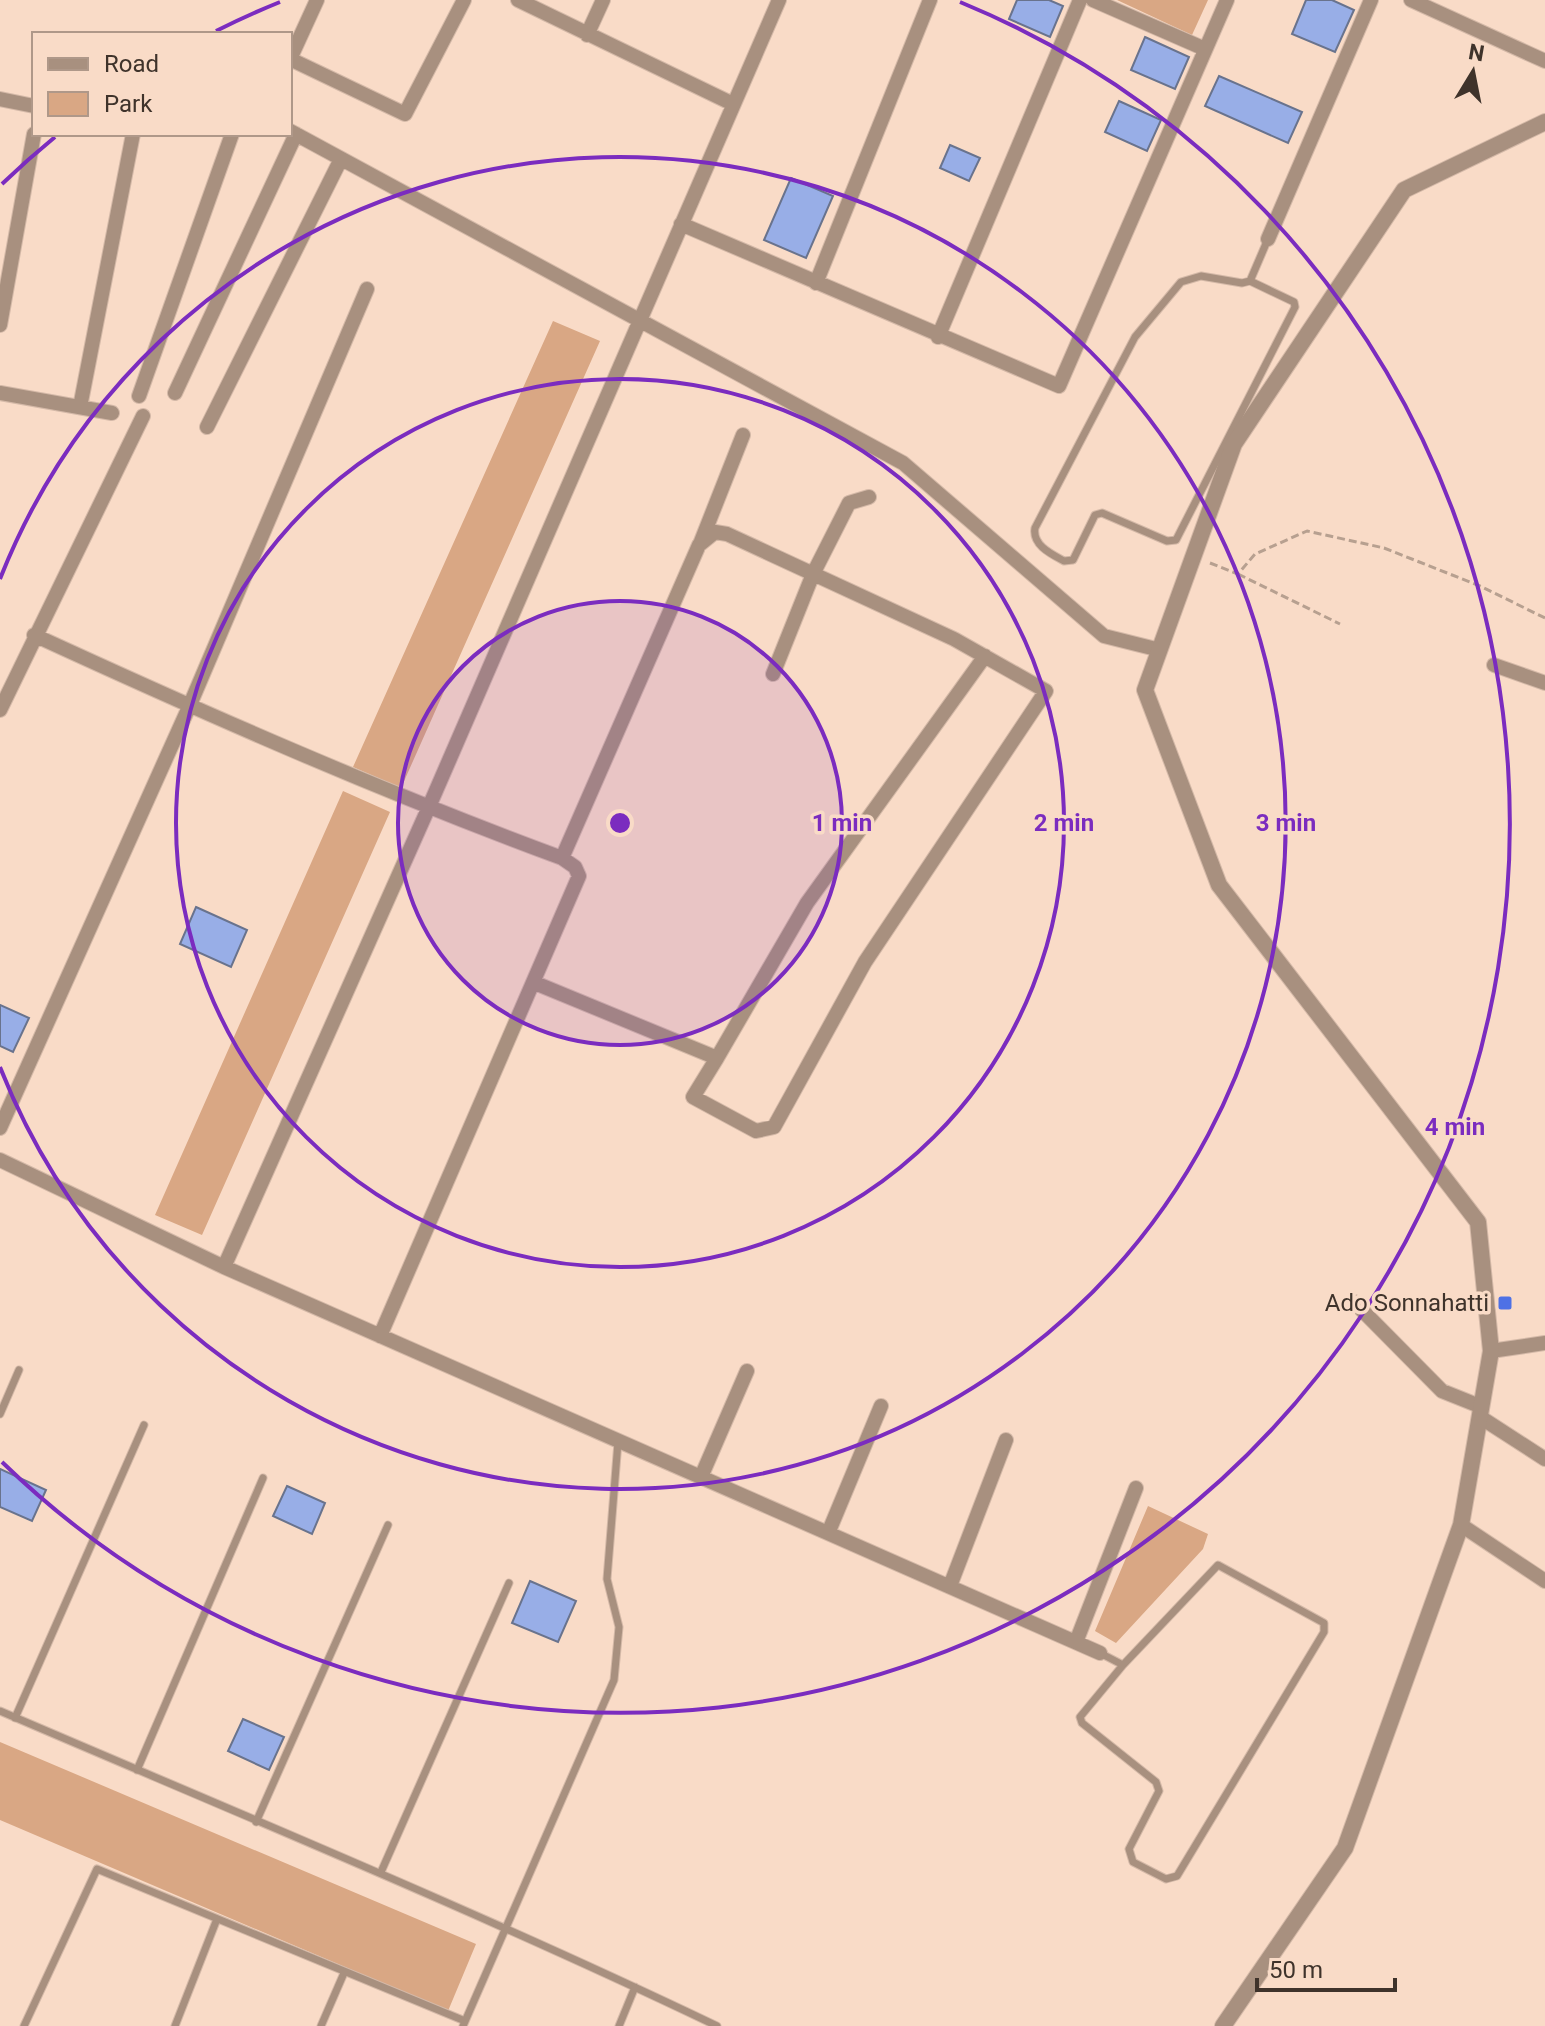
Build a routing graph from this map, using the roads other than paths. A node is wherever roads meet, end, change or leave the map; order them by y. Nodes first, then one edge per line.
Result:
1 (317, 0) edge
2 (464, 0) edge
3 (518, 0) edge
4 (603, 0) edge
5 (779, 0) edge
6 (930, 0) edge
7 (1080, 0) edge
8 (1093, 0) edge
9 (1227, 0) edge
10 (1371, 0) edge
11 (1411, 0) edge
12 (587, 35) junction
13 (1205, 49) junction
14 (292, 55) edge
15 (292, 60) edge
16 (1545, 61) edge
17 (0, 99) edge
18 (733, 104) junction
19 (32, 106) edge
20 (1545, 122) edge
21 (293, 132) edge
22 (34, 136) edge
23 (133, 136) edge
24 (231, 136) edge
25 (291, 136) edge
26 (341, 159) junction
27 (681, 224) junction
28 (1268, 239) joint
29 (1250, 281) junction
30 (816, 283) junction
31 (367, 289) dead end
32 (637, 322) junction
33 (0, 325) edge
34 (938, 337) junction
35 (0, 393) edge
36 (175, 393) dead end
37 (139, 396) dead end
38 (80, 407) junction
39 (112, 413) dead end
40 (143, 416) dead end
41 (207, 427) dead end
42 (743, 435) dead end
43 (869, 497) dead end
44 (699, 545) junction
45 (813, 574) junction
46 (34, 635) junction
47 (1160, 650) junction
48 (985, 656) junction
49 (1494, 665) dead end
50 (773, 674) dead end
51 (1545, 683) edge
52 (189, 707) junction
53 (0, 710) edge
54 (428, 809) junction
55 (562, 858) junction
56 (535, 983) junction
57 (717, 1058) junction
58 (0, 1128) edge
59 (0, 1160) edge
60 (224, 1267) junction
61 (1354, 1302) dead end
62 (380, 1336) junction
63 (1545, 1343) edge
64 (1491, 1351) junction
65 (19, 1370) dead end
66 (747, 1371) dead end
67 (881, 1406) dead end
68 (1481, 1412) junction
69 (0, 1414) edge
70 (144, 1425) dead end
71 (1006, 1440) dead end
72 (618, 1442) junction
73 (1545, 1459) edge
74 (701, 1477) junction
75 (263, 1478) dead end
76 (1136, 1488) dead end
77 (388, 1525) dead end
78 (1461, 1525) junction
79 (829, 1531) junction
80 (1545, 1581) edge
81 (509, 1583) dead end
82 (950, 1586) junction
83 (1076, 1642) junction
84 (1100, 1653) joint
85 (1123, 1665) junction
86 (0, 1711) edge
87 (15, 1718) junction
88 (137, 1770) junction
89 (256, 1822) junction
90 (381, 1872) junction
91 (217, 1919) junction
92 (506, 1931) junction
93 (344, 1973) junction
94 (635, 1987) junction
95 (464, 2024) edge
96 (24, 2026) edge
97 (175, 2026) edge
98 (321, 2026) edge
99 (619, 2026) edge
100 (717, 2026) edge
101 (1223, 2026) edge

1 - 14 street
2 - 15 street
3 - 12 street
4 - 12 street
5 - 18 street
6 - 30 street
7 - 34 street
8 - 13 street
9 - 13 street
10 - 28 street
11 - 16 street
12 - 18 street
13 - 34 street
17 - 19 street
18 - 27 street
20 - 47 street
21 - 26 street
22 - 33 street
23 - 38 street
24 - 37 street
25 - 36 street
26 - 32 street
26 - 41 street
27 - 30 street
27 - 32 street
28 - 29 lane
29 - 29 lane
30 - 34 street
31 - 52 street
32 - 47 street
32 - 54 street
35 - 38 street
38 - 39 street
40 - 46 street
42 - 44 street
43 - 45 street
44 - 45 street
44 - 55 street
45 - 48 street
45 - 50 street
46 - 52 street
46 - 53 street
47 - 64 street
48 - 57 street
48 - 57 street
49 - 51 street
52 - 54 street
52 - 58 street
54 - 55 street
54 - 60 street
55 - 56 street
56 - 57 street
56 - 62 street
59 - 60 street
60 - 62 street
61 - 68 street
62 - 72 street
63 - 64 street
64 - 68 street
65 - 69 lane
66 - 74 street
67 - 79 street
68 - 73 street
68 - 78 street
70 - 87 lane
71 - 82 street
72 - 74 street
72 - 92 lane
74 - 79 street
75 - 88 lane
76 - 83 street
77 - 89 lane
78 - 80 street
78 - 101 street
79 - 82 street
81 - 90 lane
82 - 83 street
83 - 84 street
84 - 85 lane
85 - 85 lane
86 - 87 lane
87 - 88 lane
88 - 89 lane
89 - 90 lane
90 - 92 lane
91 - 93 lane
91 - 96 lane
91 - 97 lane
92 - 94 lane
92 - 95 lane
93 - 95 lane
93 - 98 lane
94 - 99 lane
94 - 100 lane

